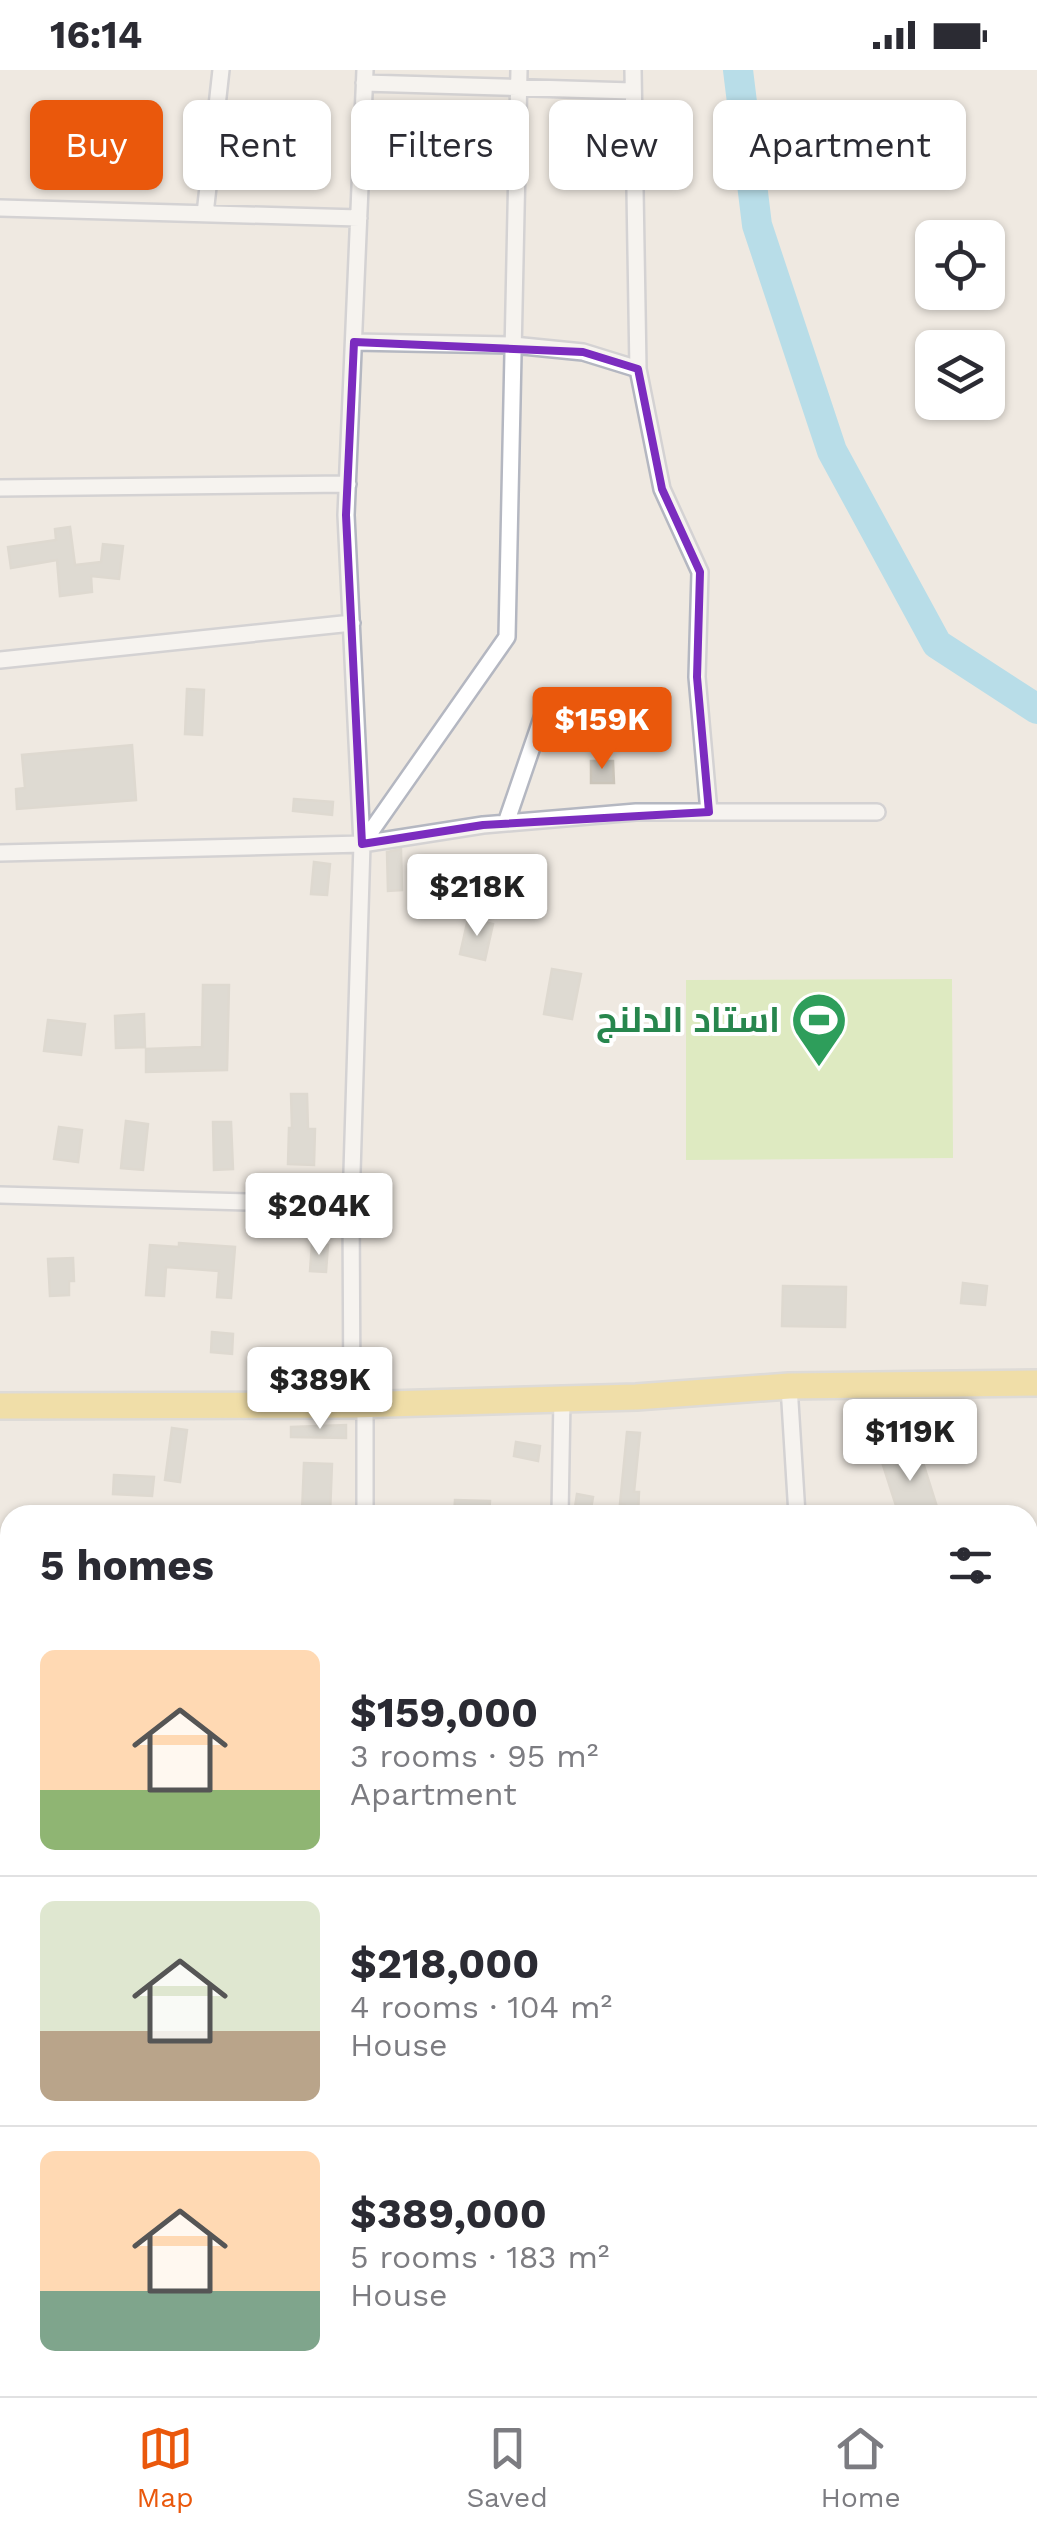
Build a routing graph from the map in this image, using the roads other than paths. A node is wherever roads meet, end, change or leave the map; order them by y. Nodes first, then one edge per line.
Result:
1 (221, 70) edge
2 (519, 70) edge
3 (633, 70) edge
4 (364, 77) edge
5 (518, 89) junction
6 (632, 91) junction
7 (0, 208) edge
8 (204, 214) junction
9 (359, 218) junction
10 (354, 342) junction
11 (513, 346) junction
12 (638, 369) junction
13 (348, 484) junction
14 (0, 488) edge
15 (352, 623) junction
16 (0, 660) edge
17 (633, 714) dead end
18 (709, 812) junction
19 (877, 812) dead end
20 (506, 823) junction
21 (362, 844) junction
22 (0, 853) edge
23 (0, 1196) edge
24 (351, 1205) junction
25 (1037, 1383) edge
26 (789, 1386) junction
27 (562, 1399) junction
28 (359, 1404) junction
29 (0, 1406) edge
30 (364, 1505) edge
31 (560, 1505) edge
32 (796, 1505) edge

1 - 8 street
2 - 5 street
3 - 6 street
4 - 5 street
4 - 9 street
5 - 6 street
5 - 11 street
6 - 12 street
7 - 8 street
8 - 9 street
9 - 10 street
10 - 11 street
10 - 13 street
11 - 12 street
11 - 21 street
12 - 18 street
13 - 14 street
13 - 15 street
15 - 16 street
15 - 21 street
17 - 20 street
18 - 19 street
18 - 20 street
20 - 21 street
21 - 22 street
21 - 24 street
23 - 24 street
24 - 28 street
25 - 26 main road
26 - 27 main road
26 - 32 street
27 - 28 main road
27 - 31 street
28 - 29 main road
28 - 30 street

